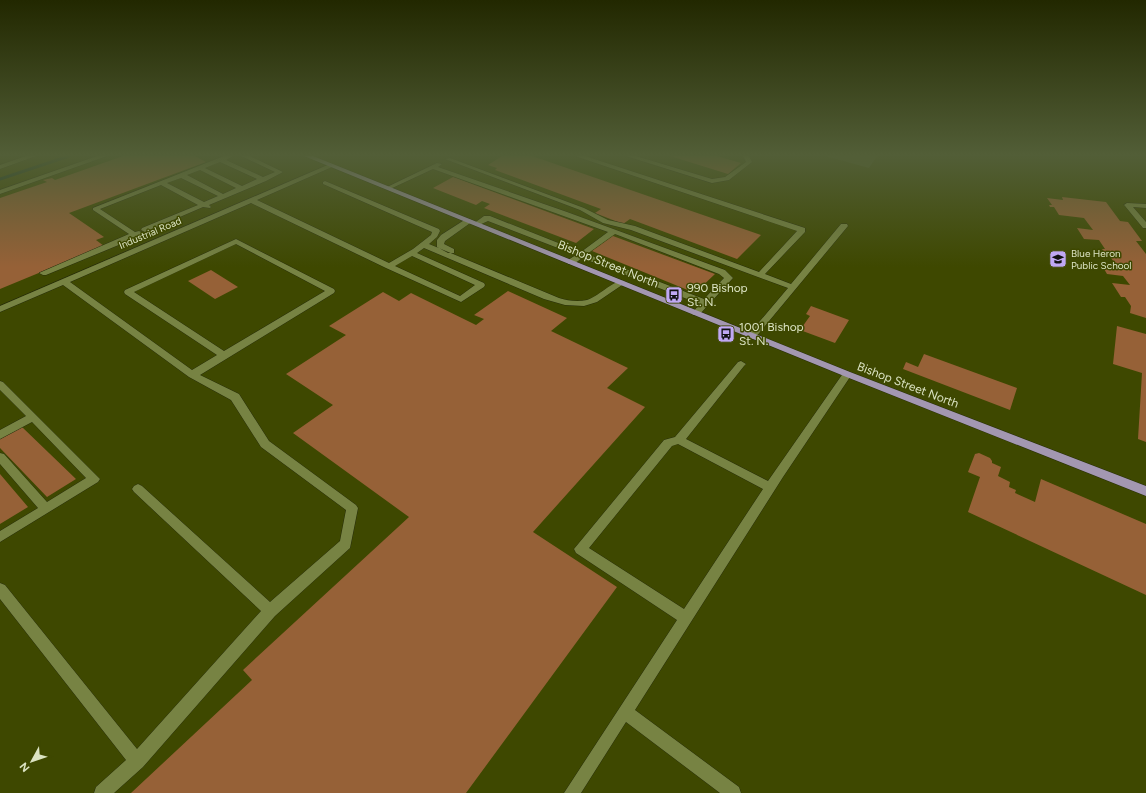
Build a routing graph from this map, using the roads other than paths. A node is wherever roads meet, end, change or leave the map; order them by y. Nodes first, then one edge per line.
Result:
1 (134, 193) edge
2 (181, 193) edge
3 (216, 193) edge
4 (233, 193) edge
5 (267, 193) edge
6 (348, 193) edge
7 (400, 193) edge
8 (505, 193) edge
9 (543, 193) edge
10 (690, 193) edge
11 (224, 197) junction
12 (251, 200) junction
13 (204, 205) junction
14 (1146, 206) edge
15 (220, 213) junction
16 (473, 223) junction
17 (844, 226) dead end
18 (1146, 226) edge
19 (145, 230) junction
20 (613, 232) junction
21 (135, 235) junction
22 (159, 240) junction
23 (424, 245) junction
24 (411, 253) junction
25 (581, 255) junction
26 (571, 262) junction
27 (60, 266) junction
28 (389, 266) junction
29 (43, 273) dead end
30 (760, 275) junction
31 (69, 279) junction
32 (512, 282) junction
33 (621, 283) junction
34 (793, 287) junction
35 (706, 303) junction
36 (0, 309) edge
37 (696, 313) junction
38 (752, 336) junction
39 (225, 356) junction
40 (741, 364) dead end
41 (847, 374) junction
42 (192, 375) junction
43 (2, 390) edge
44 (33, 417) junction
45 (0, 435) edge
46 (679, 440) junction
47 (0, 457) edge
48 (770, 487) junction
49 (138, 489) dead end
50 (1146, 491) edge
51 (46, 509) junction
52 (0, 537) edge
53 (0, 589) edge
54 (270, 611) junction
55 (686, 618) junction
56 (625, 712) junction
57 (137, 761) junction
58 (102, 793) edge
59 (572, 793) edge
60 (733, 793) edge

1 - 21 street
2 - 13 street
3 - 11 street
4 - 11 street
5 - 12 street, Industrial Road
6 - 23 street
7 - 16 main road, Bishop Street North
8 - 20 street
9 - 30 street
10 - 30 street
11 - 13 street
12 - 15 street, Industrial Road
12 - 28 street
13 - 15 street
13 - 19 street
14 - 18 street
15 - 22 street, Industrial Road
16 - 25 street
16 - 26 main road, Bishop Street North
16 - 32 street
17 - 34 street
19 - 21 street
19 - 22 street
20 - 25 street
20 - 35 street
21 - 27 street
22 - 31 street, Industrial Road
23 - 24 street
23 - 32 street
24 - 28 street
24 - 28 street
25 - 26 street
25 - 35 street
26 - 33 main road, Bishop Street North
27 - 29 street
27 - 31 street
30 - 34 street
31 - 36 street, Industrial Road
31 - 42 street
32 - 33 street
33 - 37 main road, Bishop Street North
34 - 38 street
35 - 37 street
37 - 38 main road, Bishop Street North
38 - 41 main road, Bishop Street North
39 - 39 street
39 - 42 street
40 - 46 street
41 - 48 street
41 - 50 main road, Bishop Street North
42 - 54 street
43 - 44 street
44 - 45 street
44 - 51 street
46 - 48 street
46 - 55 street
47 - 51 street
48 - 55 street
49 - 54 street
51 - 52 street
53 - 57 street
54 - 57 street
55 - 56 street
56 - 59 street
56 - 60 street
57 - 58 street

